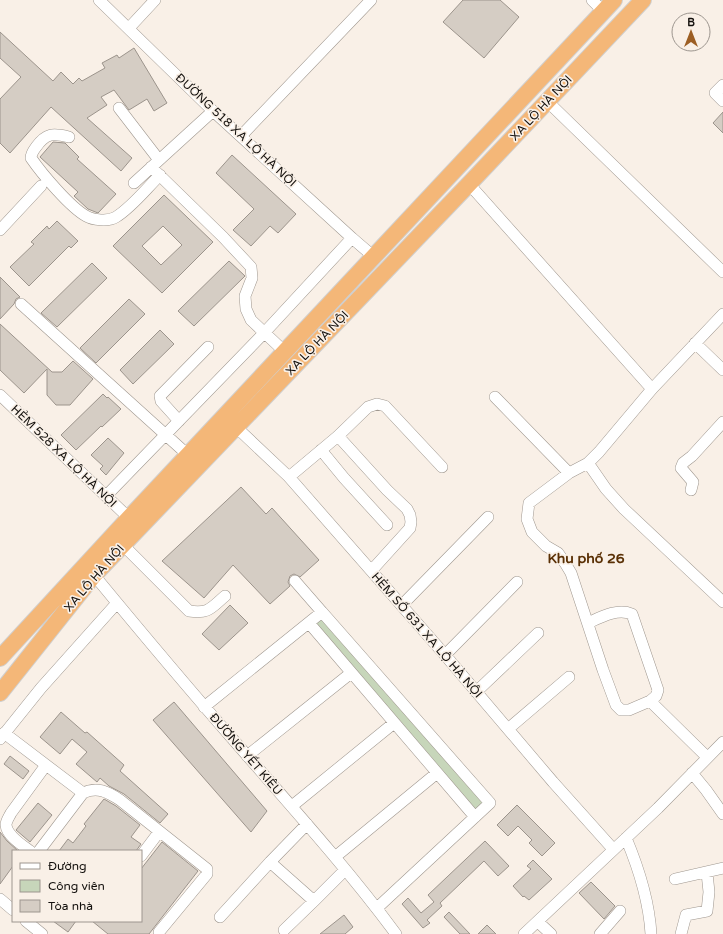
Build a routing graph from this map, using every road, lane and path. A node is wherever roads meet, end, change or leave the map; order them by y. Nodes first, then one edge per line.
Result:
1 (99, 0) edge
2 (155, 0) edge
3 (371, 0) edge
4 (592, 0) edge
5 (614, 0) edge
6 (643, 0) edge
7 (603, 11) junction
8 (128, 28) junction
9 (723, 84) edge
10 (547, 101) junction
11 (723, 101) edge
12 (119, 108) dead end
13 (213, 111) junction
14 (241, 136) junction
15 (69, 137) dead end
16 (155, 163) junction
17 (160, 175) junction
18 (134, 184) dead end
19 (469, 184) junction
20 (41, 186) dead end
21 (0, 230) edge
22 (352, 238) junction
23 (374, 257) junction
24 (723, 272) edge
25 (21, 304) dead end
26 (723, 314) edge
27 (265, 332) junction
28 (695, 344) junction
29 (208, 347) dead end
30 (285, 352) junction
31 (723, 370) edge
32 (652, 389) junction
33 (0, 395) edge
34 (495, 396) dead end
35 (178, 421) junction
36 (723, 422) edge
37 (236, 427) junction
38 (166, 435) junction
39 (338, 436) junction
40 (321, 450) junction
41 (188, 455) junction
42 (588, 463) junction
43 (442, 467) dead end
44 (569, 474) junction
45 (289, 477) junction
46 (692, 490) dead end
47 (106, 496) junction
48 (488, 517) dead end
49 (129, 518) junction
50 (387, 525) dead end
51 (123, 545) junction
52 (372, 570) junction
53 (94, 575) junction
54 (296, 581) dead end
55 (517, 582) dead end
56 (225, 596) dead end
57 (723, 602) edge
58 (117, 603) junction
59 (402, 605) junction
60 (322, 612) junction
61 (309, 623) junction
62 (588, 623) junction
63 (538, 633) dead end
64 (446, 655) junction
65 (0, 658) edge
66 (351, 673) junction
67 (569, 677) dead end
68 (476, 692) junction
69 (0, 693) edge
70 (650, 701) junction
71 (204, 706) junction
72 (394, 723) junction
73 (508, 729) junction
74 (2, 736) edge
75 (723, 742) edge
76 (247, 756) junction
77 (707, 757) junction
78 (46, 765) junction
79 (437, 773) junction
80 (692, 773) junction
81 (83, 793) junction
82 (292, 806) junction
83 (723, 814) edge
84 (475, 817) junction
85 (307, 824) junction
86 (159, 832) junction
87 (626, 838) junction
88 (613, 849) junction
89 (29, 850) edge
90 (40, 850) edge
91 (142, 855) edge
92 (335, 857) junction
93 (270, 862) junction
94 (723, 868) edge
95 (346, 870) junction
96 (707, 873) junction
97 (675, 879) dead end
98 (0, 900) edge
99 (314, 901) junction
100 (377, 908) junction
101 (12, 909) edge
102 (620, 911) dead end
103 (220, 917) dead end
104 (27, 922) edge
105 (538, 922) junction
106 (284, 930) dead end
107 (159, 932) dead end
108 (42, 934) edge
109 (396, 934) edge
110 (524, 934) edge
111 (551, 934) edge
112 (600, 934) edge
113 (651, 934) edge
114 (681, 934) edge

1 - 8 street, ĐƯỜNG 518 XA LỘ HÀ NỘI
2 - 8 street
3 - 14 street
4 - 7 street
5 - 7 highway, XA LỘ HÀ NỘI
6 - 10 highway, XA LỘ HÀ NỘI
7 - 23 highway, XA LỘ HÀ NỘI
8 - 13 street, ĐƯỜNG 518 XA LỘ HÀ NỘI
9 - 11 street
10 - 19 highway, XA LỘ HÀ NỘI
10 - 24 street
12 - 16 street
13 - 14 street, ĐƯỜNG 518 XA LỘ HÀ NỘI
13 - 16 street
14 - 22 street, ĐƯỜNG 518 XA LỘ HÀ NỘI
15 - 17 street
16 - 17 street
16 - 18 street
17 - 27 street
19 - 32 street
19 - 37 highway, XA LỘ HÀ NỘI
20 - 21 street
22 - 23 street, ĐƯỜNG 518 XA LỘ HÀ NỘI
22 - 27 street
23 - 30 highway, XA LỘ HÀ NỘI
25 - 38 street
26 - 28 street
27 - 30 street
27 - 35 street
28 - 31 street
28 - 32 street
29 - 35 street
30 - 41 highway, XA LỘ HÀ NỘI
32 - 42 street
33 - 47 street, HẺM 528 XA LỘ HÀ NỘI
34 - 44 street
35 - 38 street
36 - 46 street
37 - 45 street, HẺM SỐ 631 XA LỘ HÀ NỘI
37 - 51 highway, XA LỘ HÀ NỘI
38 - 41 street
38 - 47 street
39 - 40 street
39 - 43 street
39 - 52 street
40 - 45 street
40 - 50 street
41 - 49 highway, XA LỘ HÀ NỘI
42 - 44 street
42 - 57 street
44 - 62 street
45 - 52 street, HẺM SỐ 631 XA LỘ HÀ NỘI
47 - 49 street, HẺM 528 XA LỘ HÀ NỘI
48 - 59 street
49 - 65 highway, XA LỘ HÀ NỘI
51 - 53 highway, XA LỘ HÀ NỘI
51 - 56 street
52 - 59 street, HẺM SỐ 631 XA LỘ HÀ NỘI
53 - 58 street, ĐƯỜNG YẾT KIÊU
53 - 69 highway, XA LỘ HÀ NỘI
54 - 60 street
55 - 64 street
58 - 71 street, ĐƯỜNG YẾT KIÊU
58 - 74 street
59 - 64 street, HẺM SỐ 631 XA LỘ HÀ NỘI
60 - 61 street
60 - 84 street
61 - 66 street
61 - 71 street
62 - 70 street
62 - 70 street
63 - 68 street
64 - 68 street, HẺM SỐ 631 XA LỘ HÀ NỘI
66 - 72 street
66 - 76 street
67 - 73 street
68 - 73 street, HẺM SỐ 631 XA LỘ HÀ NỘI
70 - 77 street
71 - 76 street, ĐƯỜNG YẾT KIÊU
72 - 79 street
72 - 82 street
73 - 88 street, HẺM SỐ 631 XA LỘ HÀ NỘI
74 - 78 street
75 - 77 street
76 - 82 street, ĐƯỜNG YẾT KIÊU
77 - 80 street
78 - 81 street
78 - 89 street
79 - 84 street
79 - 92 street
80 - 83 street
80 - 87 street
81 - 86 street
81 - 90 street
82 - 85 street, ĐƯỜNG YẾT KIÊU
84 - 100 street
85 - 92 street, ĐƯỜNG YẾT KIÊU
85 - 93 street
86 - 91 street
86 - 107 street
87 - 88 street
87 - 113 street
88 - 105 street
92 - 95 street, ĐƯỜNG YẾT KIÊU
93 - 99 street
93 - 103 street
94 - 96 street
95 - 99 street
95 - 100 street, ĐƯỜNG YẾT KIÊU
96 - 97 street
96 - 114 street
98 - 101 street
99 - 106 street
100 - 109 street, ĐƯỜNG YẾT KIÊU
102 - 112 street
104 - 108 street
105 - 110 street
105 - 111 street

